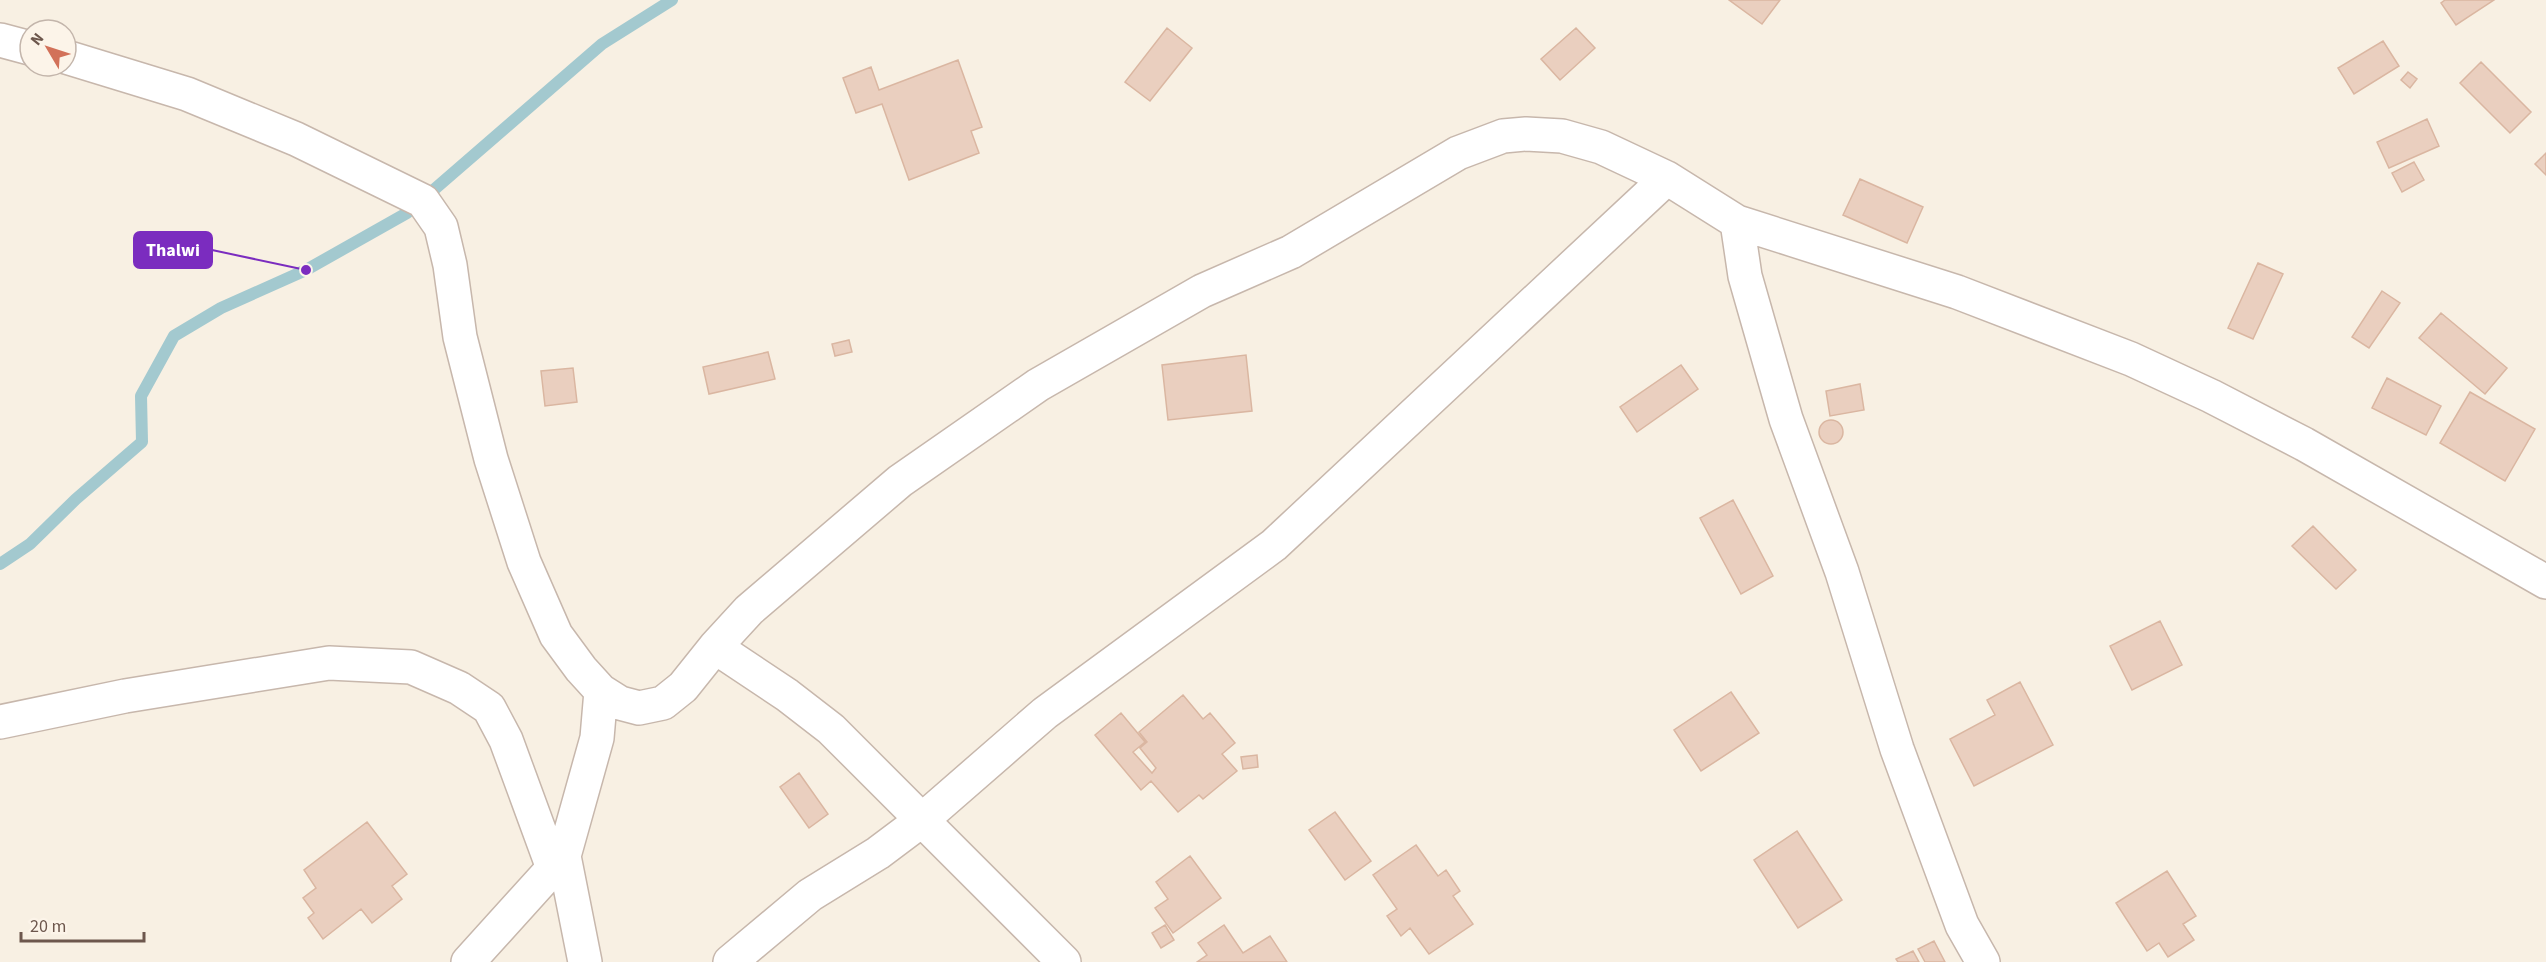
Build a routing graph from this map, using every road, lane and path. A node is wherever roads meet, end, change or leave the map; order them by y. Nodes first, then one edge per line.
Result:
1 (0, 40) edge
2 (18, 45) edge
3 (78, 61) edge
4 (1667, 178) junction
5 (1737, 222) junction
6 (2546, 582) edge
7 (715, 646) junction
8 (601, 691) junction
9 (0, 722) edge
10 (922, 820) junction
11 (559, 862) junction
12 (468, 962) edge
13 (585, 962) edge
14 (730, 962) edge
15 (1064, 962) edge
16 (1983, 962) edge

1 - 2 street
3 - 8 street
4 - 5 street
4 - 7 street
4 - 10 street
5 - 6 street
5 - 16 street
7 - 8 street
7 - 10 street
8 - 11 street
9 - 11 street
10 - 14 street
10 - 15 street
11 - 12 street
11 - 13 street

